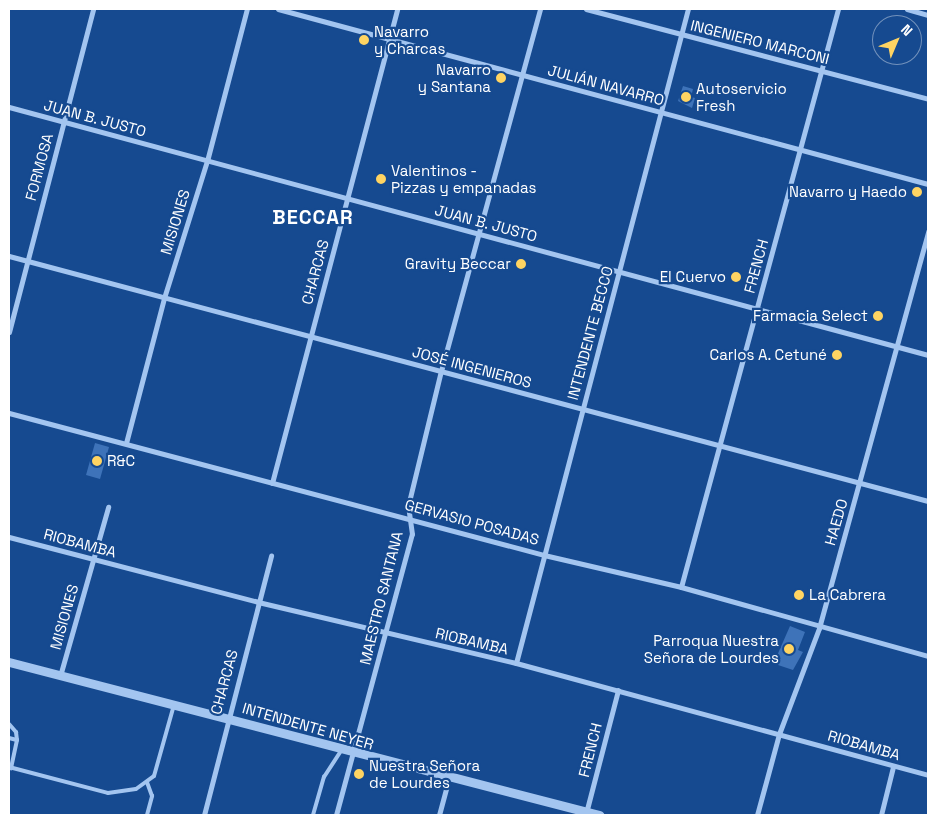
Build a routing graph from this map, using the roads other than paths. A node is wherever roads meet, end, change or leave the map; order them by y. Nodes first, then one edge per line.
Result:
1 (94, 9) edge
2 (247, 9) edge
3 (278, 9) edge
4 (397, 9) edge
5 (540, 9) edge
6 (586, 9) edge
7 (688, 9) edge
8 (838, 9) edge
9 (907, 9) edge
10 (928, 14) edge
11 (681, 34) junction
12 (389, 39) junction
13 (822, 70) junction
14 (522, 75) junction
15 (928, 99) edge
16 (9, 108) edge
17 (661, 112) junction
18 (64, 122) junction
19 (800, 150) junction
20 (207, 161) junction
21 (928, 184) edge
22 (347, 199) junction
23 (928, 231) edge
24 (478, 234) junction
25 (9, 256) edge
26 (27, 261) junction
27 (619, 272) junction
28 (164, 298) junction
29 (757, 309) junction
30 (9, 332) edge
31 (310, 337) junction
32 (897, 347) junction
33 (928, 355) edge
34 (441, 372) junction
35 (583, 409) junction
36 (9, 413) edge
37 (126, 443) junction
38 (720, 446) junction
39 (272, 483) junction
40 (859, 483) junction
41 (928, 501) edge
42 (108, 507) dead end
43 (412, 519) junction
44 (9, 537) edge
45 (544, 555) junction
46 (271, 556) dead end
47 (93, 560) junction
48 (681, 588) junction
49 (258, 602) junction
50 (819, 628) junction
51 (386, 634) junction
52 (928, 656) edge
53 (9, 662) edge
54 (516, 663) junction
55 (60, 676) junction
56 (618, 690) junction
57 (174, 704) junction
58 (227, 717) junction
59 (9, 724) edge
60 (778, 734) junction
61 (9, 738) edge
62 (17, 740) junction
63 (341, 750) junction
64 (352, 753) junction
65 (893, 767) junction
66 (10, 768) edge
67 (928, 774) edge
68 (449, 778) junction
69 (147, 782) junction
70 (586, 814) edge
71 (147, 815) edge
72 (204, 815) edge
73 (312, 815) edge
74 (336, 815) edge
75 (439, 815) edge
76 (599, 815) edge
77 (757, 815) edge
78 (880, 815) edge

1 - 18 street, FORMOSA
2 - 20 street, MISIONES
3 - 12 street, JULIÁN NAVARRO
4 - 12 street, CHARCAS
5 - 14 street, MAESTRO SANTANA
6 - 11 street, INGENIERO MARCONI
7 - 11 street, INTENDENTE BECCO
8 - 13 street, FRENCH
9 - 10 street
11 - 13 street, INGENIERO MARCONI
11 - 17 street, INTENDENTE BECCO
12 - 14 street, JULIÁN NAVARRO
12 - 22 street, CHARCAS
13 - 15 street, INGENIERO MARCONI
13 - 19 street, FRENCH
14 - 17 street, JULIÁN NAVARRO
14 - 24 street, MAESTRO SANTANA
16 - 18 street, JUAN B. JUSTO
17 - 19 street, JULIÁN NAVARRO
17 - 27 street, INTENDENTE BECCO
18 - 20 street, JUAN B. JUSTO
18 - 26 street, FORMOSA
19 - 21 street, JULIÁN NAVARRO
19 - 29 street, FRENCH
20 - 22 street, JUAN B. JUSTO
20 - 28 street, MISIONES
22 - 24 street, JUAN B. JUSTO
22 - 31 street, CHARCAS
23 - 32 street, HAEDO
24 - 27 street, JUAN B. JUSTO
24 - 34 street, MAESTRO SANTANA
25 - 26 street, JOSÉ INGENIEROS
26 - 28 street, JOSÉ INGENIEROS
26 - 30 street, FORMOSA
27 - 29 street, JUAN B. JUSTO
27 - 35 street, INTENDENTE BECCO
28 - 31 street, JOSÉ INGENIEROS
28 - 37 street, MISIONES
29 - 32 street, JUAN B. JUSTO
29 - 38 street, FRENCH
31 - 34 street, JOSÉ INGENIEROS
31 - 39 street, CHARCAS
32 - 33 street, JUAN B. JUSTO
32 - 40 street, HAEDO
34 - 35 street, JOSÉ INGENIEROS
34 - 43 street, MAESTRO SANTANA
35 - 38 street, JOSÉ INGENIEROS
35 - 45 street, INTENDENTE BECCO
36 - 37 street, GERVASIO POSADAS
37 - 39 street, GERVASIO POSADAS
38 - 40 street, JOSÉ INGENIEROS
38 - 48 street, FRENCH
39 - 43 street, GERVASIO POSADAS
40 - 41 street, JOSÉ INGENIEROS
40 - 50 street, HAEDO
42 - 47 street, MISIONES
43 - 45 street, GERVASIO POSADAS
43 - 51 street, MAESTRO SANTANA
44 - 47 street, RIOBAMBA
45 - 48 street, GERVASIO POSADAS
45 - 54 street, INTENDENTE BECCO
46 - 49 street, CHARCAS
47 - 49 street, RIOBAMBA
47 - 55 street, MISIONES
48 - 50 street, GERVASIO POSADAS
49 - 51 street, RIOBAMBA
49 - 58 street, CHARCAS
50 - 52 street, GERVASIO POSADAS
50 - 60 street, HAEDO
51 - 54 street, RIOBAMBA
51 - 64 street, MAESTRO SANTANA
53 - 55 street, INTENDENTE NEYER
54 - 56 street, RIOBAMBA
55 - 57 street, INTENDENTE NEYER
56 - 60 street, RIOBAMBA
56 - 70 street, FRENCH
57 - 58 street, INTENDENTE NEYER
57 - 69 lane
58 - 63 street, INTENDENTE NEYER
58 - 72 street, CHARCAS
59 - 62 lane
60 - 65 street, RIOBAMBA
60 - 77 street, HAEDO
61 - 62 lane
62 - 66 lane
63 - 64 street, INTENDENTE NEYER
63 - 73 lane
64 - 68 street, INTENDENTE NEYER
64 - 74 street, MAESTRO SANTANA
65 - 67 street, RIOBAMBA
65 - 78 street
66 - 69 lane
68 - 70 street, INTENDENTE NEYER
68 - 75 street
69 - 71 lane
70 - 76 street, INTENDENTE NEYER

